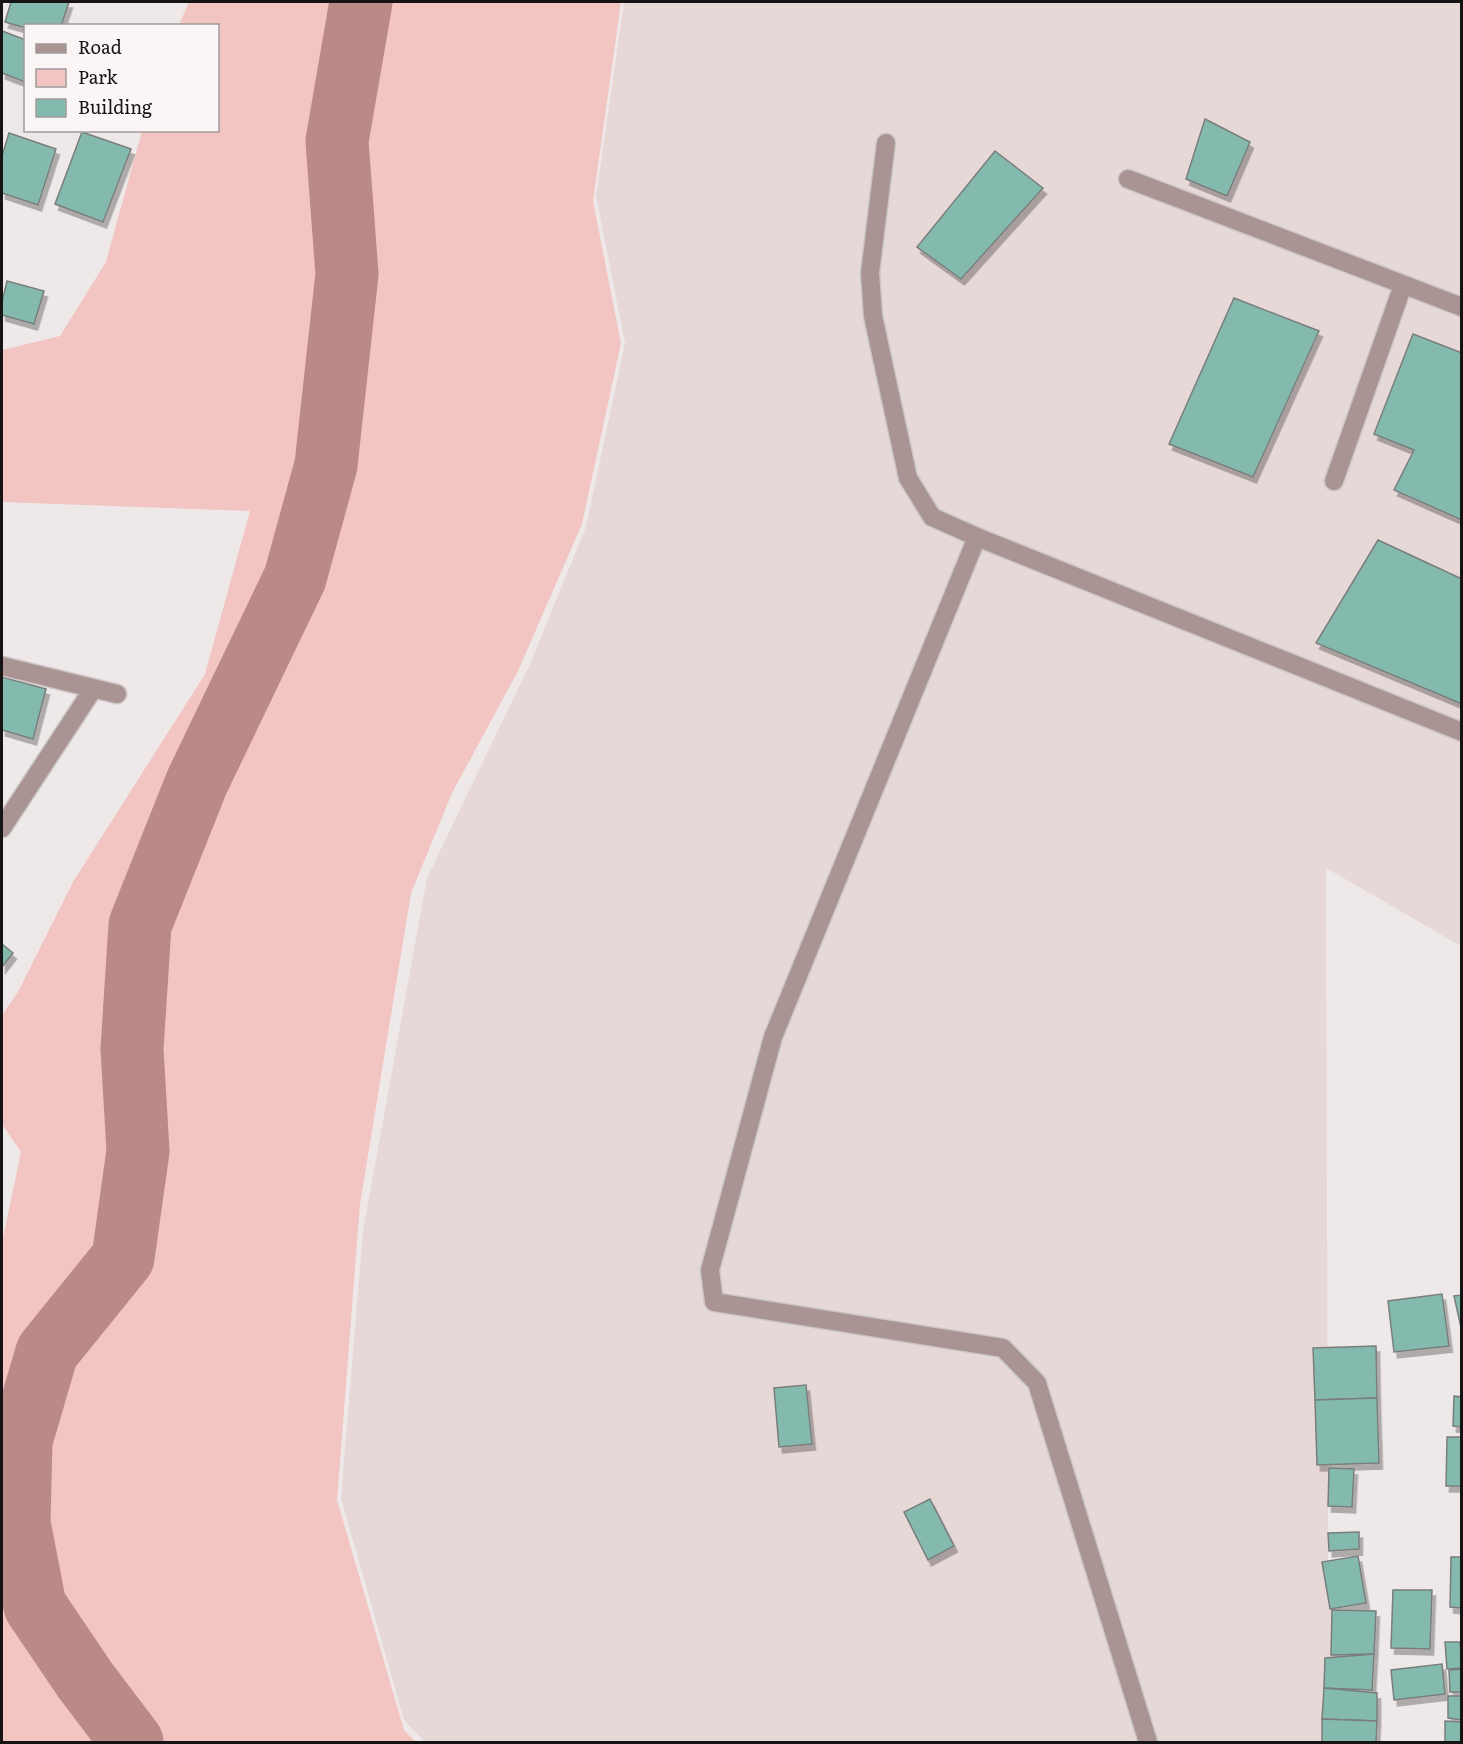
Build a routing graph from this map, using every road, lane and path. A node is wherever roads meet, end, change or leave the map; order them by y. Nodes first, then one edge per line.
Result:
1 (886, 143) dead end
2 (1128, 179) dead end
3 (1403, 285) junction
4 (1461, 307) edge
5 (1334, 481) dead end
6 (976, 537) junction
7 (2, 666) edge
8 (93, 689) junction
9 (117, 694) dead end
10 (1461, 732) edge
11 (2, 828) edge
12 (1148, 1743) edge

1 - 6 street
2 - 3 street
3 - 4 street
3 - 5 street
6 - 10 street
6 - 12 street
7 - 8 street
8 - 9 street
8 - 11 street

